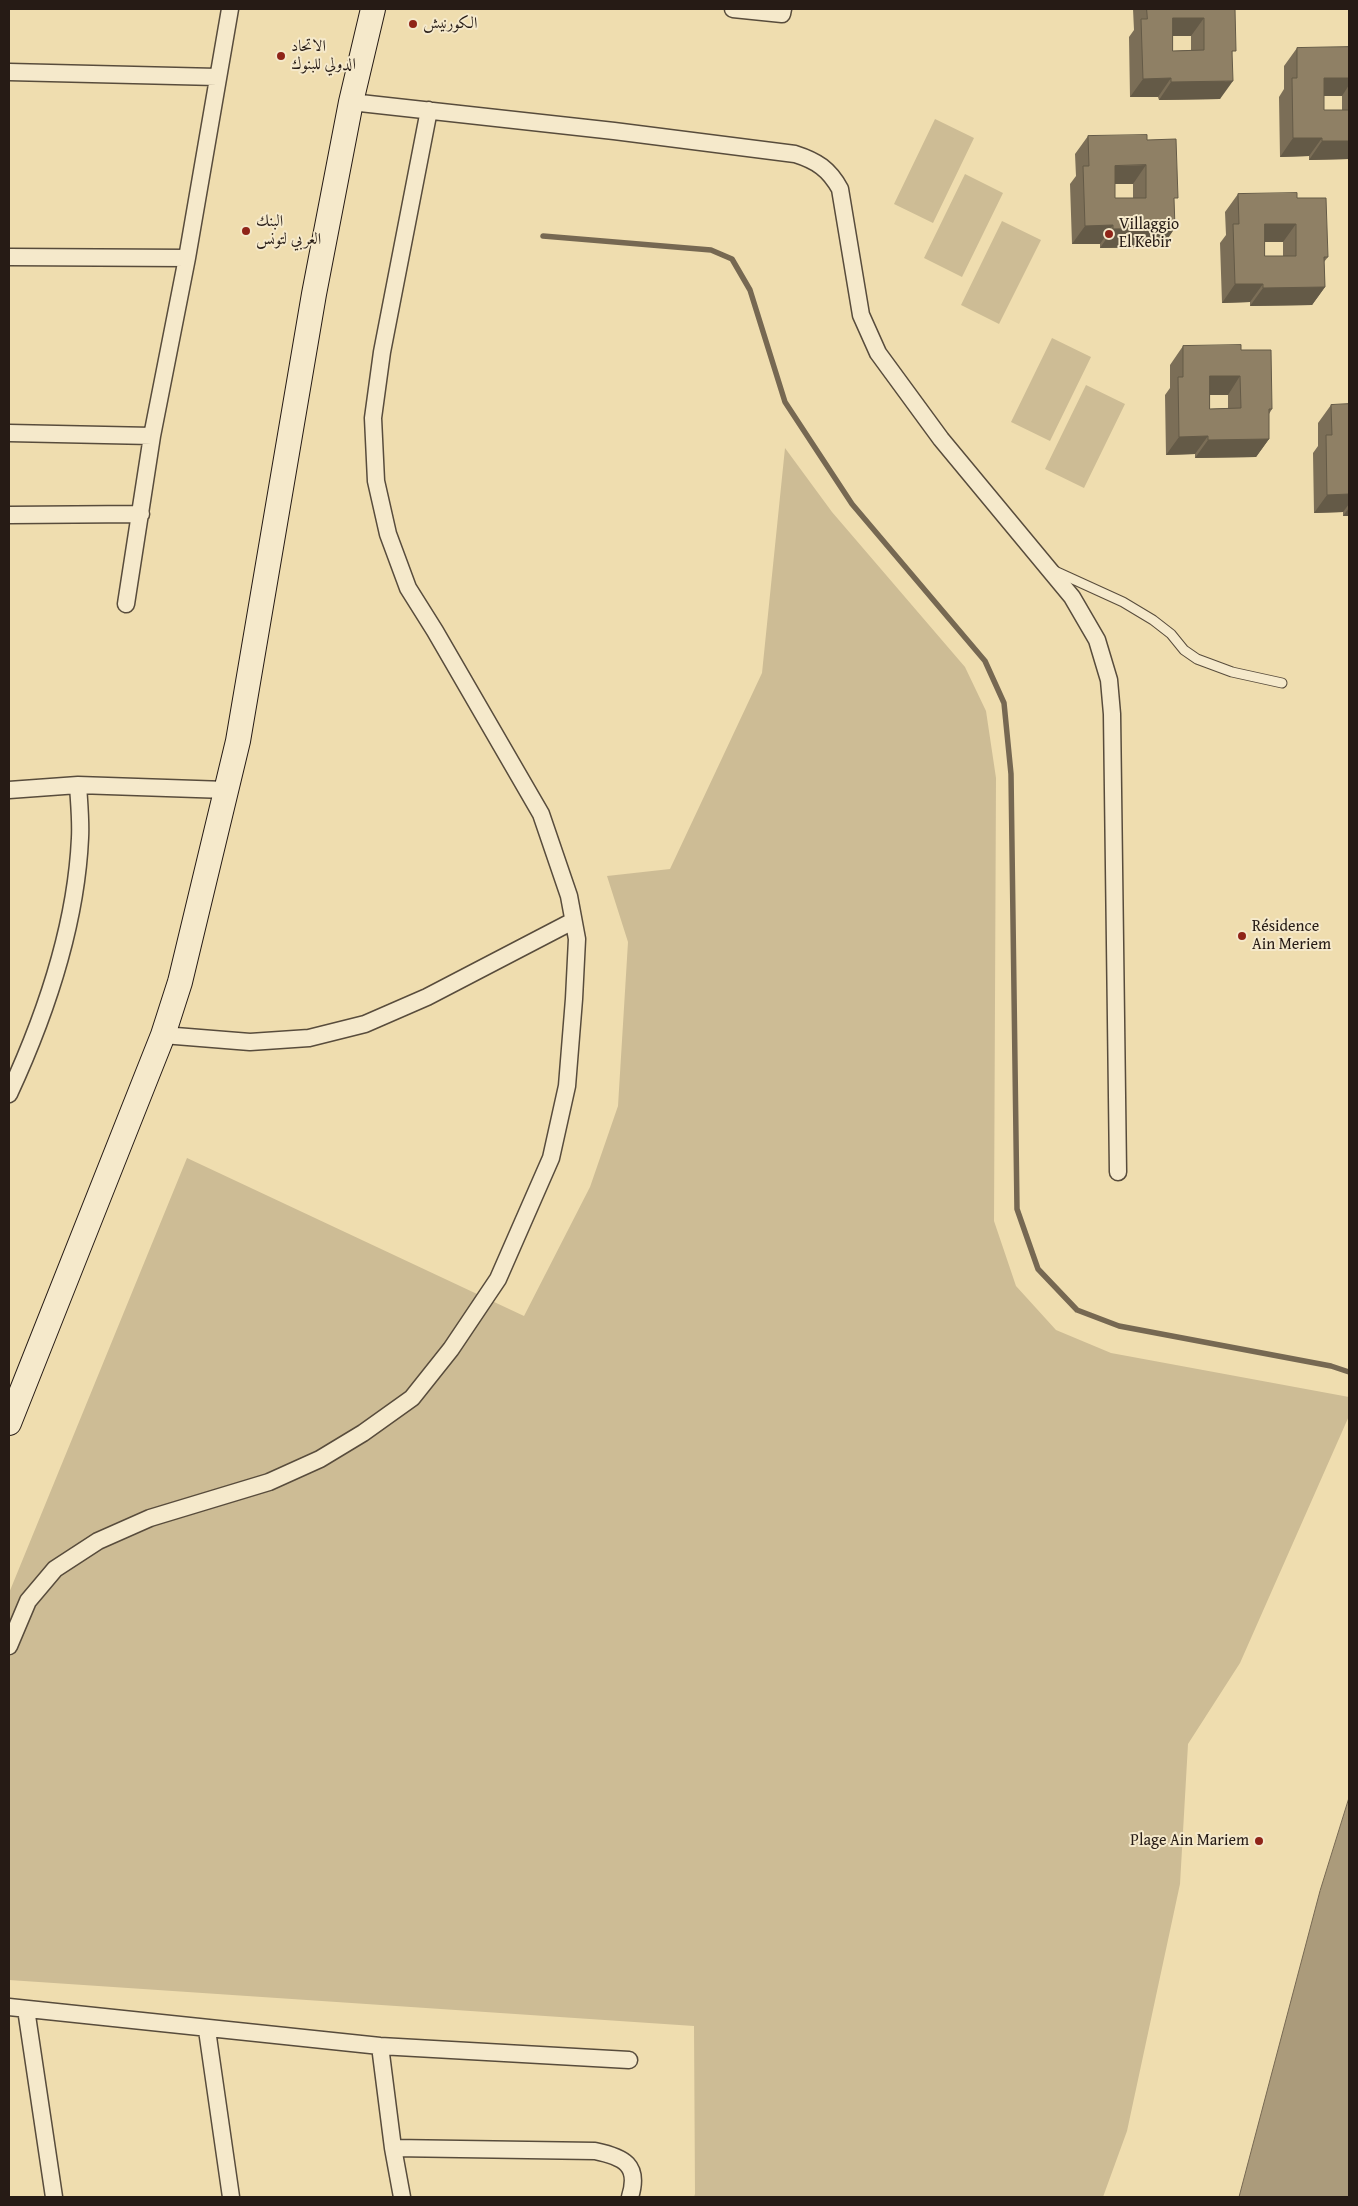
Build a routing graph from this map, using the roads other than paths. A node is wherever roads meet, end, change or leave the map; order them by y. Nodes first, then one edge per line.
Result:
1 (230, 9) edge
2 (373, 9) edge
3 (734, 9) edge
4 (783, 9) edge
5 (9, 72) edge
6 (217, 77) junction
7 (351, 102) junction
8 (429, 110) junction
9 (9, 257) edge
10 (187, 258) junction
11 (9, 433) edge
12 (152, 436) junction
13 (9, 514) edge
14 (141, 514) junction
15 (1048, 568) junction
16 (126, 604) dead end
17 (1282, 683) dead end
18 (78, 785) junction
19 (9, 790) edge
20 (226, 790) junction
21 (573, 922) junction
22 (163, 1035) junction
23 (9, 1094) edge
24 (1118, 1172) dead end
25 (9, 1423) edge
26 (9, 1646) edge
27 (9, 2007) edge
28 (26, 2009) junction
29 (207, 2030) junction
30 (380, 2046) junction
31 (628, 2060) dead end
32 (393, 2148) junction
33 (54, 2197) edge
34 (231, 2197) edge
35 (402, 2197) edge
36 (630, 2197) edge

1 - 6 street
2 - 7 main road
3 - 4 street
5 - 6 street
6 - 10 street
7 - 8 street
7 - 20 main road
8 - 15 street
8 - 21 street
9 - 10 street
10 - 12 street
11 - 12 street
12 - 14 street
13 - 14 street
14 - 16 street
15 - 17 lane
15 - 24 street
18 - 19 street
18 - 20 street
18 - 23 street
20 - 22 main road
21 - 22 street
21 - 26 street
22 - 25 main road
27 - 28 street
28 - 29 street
28 - 33 street
29 - 30 street
29 - 34 street
30 - 31 street
30 - 32 street
32 - 35 street
32 - 36 street

